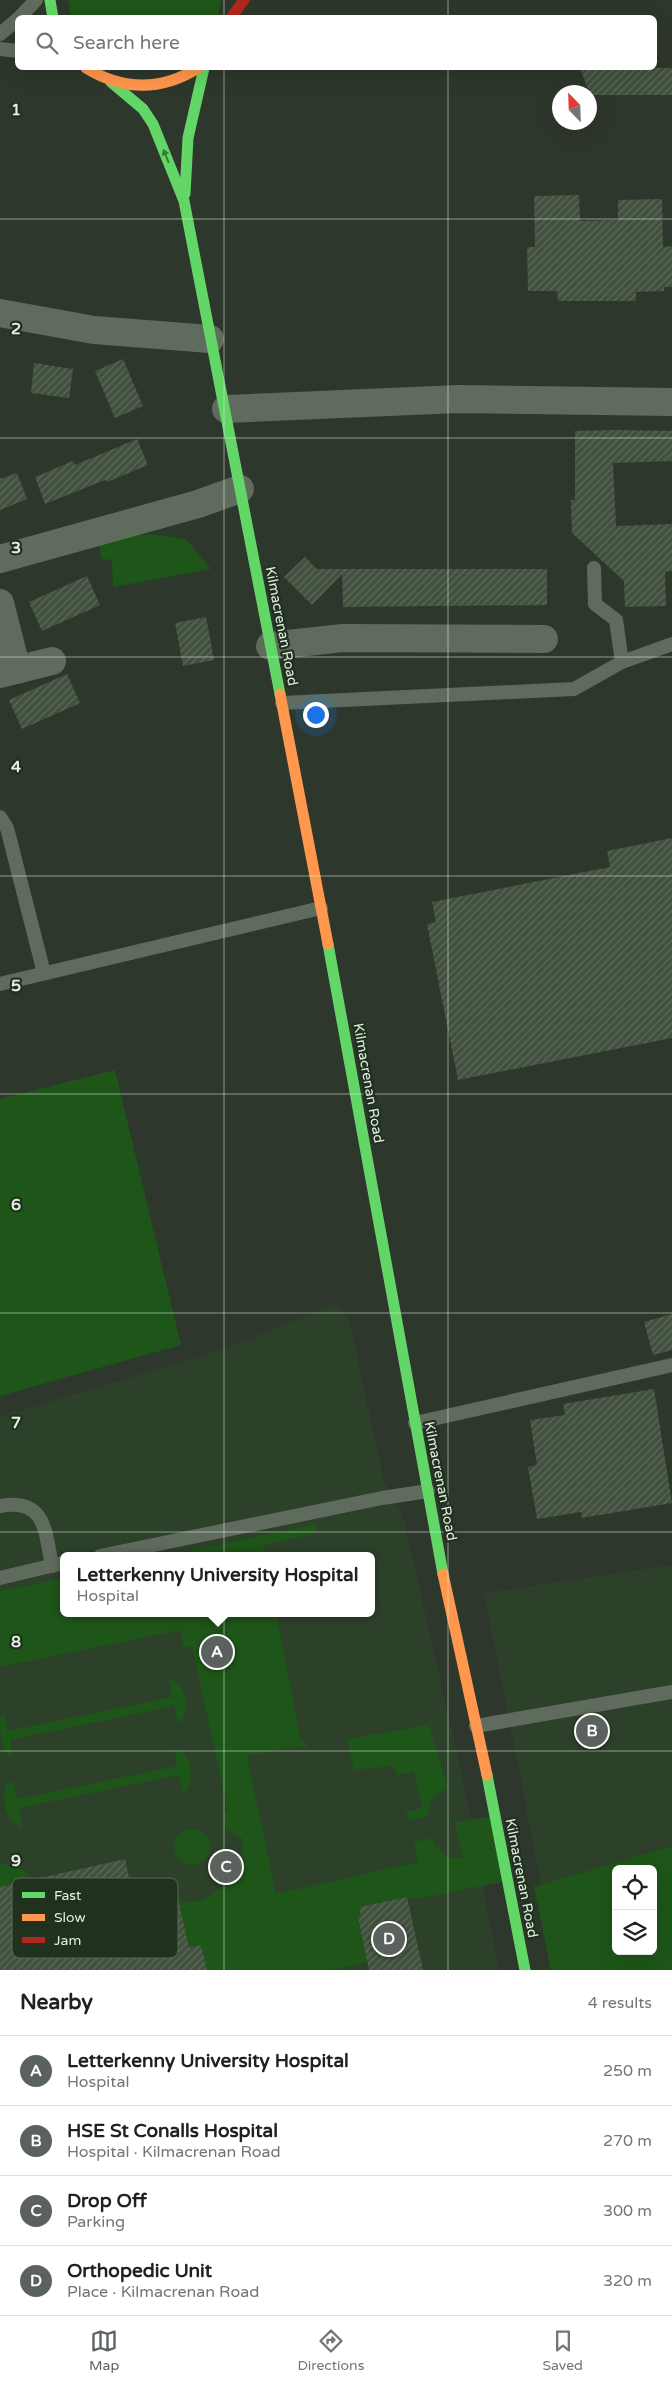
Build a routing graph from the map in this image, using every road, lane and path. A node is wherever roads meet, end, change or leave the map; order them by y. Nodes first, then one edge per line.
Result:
1 (36, 0) edge
2 (50, 0) edge
3 (235, 0) edge
4 (244, 0) edge
5 (21, 15) edge
6 (52, 15) edge
7 (233, 15) edge
8 (234, 15) edge
9 (15, 21) edge
10 (0, 34) edge
11 (0, 49) edge
12 (15, 50) edge
13 (89, 70) edge
14 (195, 70) edge
15 (204, 70) edge
16 (111, 82) junction
17 (184, 201) junction
18 (0, 313) edge
19 (210, 338) junction
20 (672, 402) edge
21 (226, 409) junction
22 (240, 490) junction
23 (0, 559) edge
24 (594, 568) dead end
25 (0, 603) edge
26 (544, 639) dead end
27 (672, 644) edge
28 (270, 646) junction
29 (52, 661) dead end
30 (622, 662) junction
31 (8, 672) edge
32 (282, 703) junction
33 (0, 817) edge
34 (321, 908) junction
35 (44, 973) junction
36 (0, 984) edge
37 (672, 1365) edge
38 (415, 1423) junction
39 (428, 1491) junction
40 (0, 1506) edge
41 (119, 1552) edge
42 (58, 1564) edge
43 (0, 1578) edge
44 (672, 1692) edge
45 (476, 1726) junction
46 (525, 1970) edge

1 - 5 lane
2 - 6 main road
3 - 7 main road
4 - 8 main road
9 - 10 lane
11 - 12 lane
13 - 16 main road
14 - 16 main road
15 - 17 main road, Kilmacrenan Road
17 -> 16 main road, Kilmacrenan Road
17 - 19 main road, Kilmacrenan Road
18 - 19 street
19 - 21 main road, Kilmacrenan Road
20 - 21 street
21 - 22 main road, Kilmacrenan Road
22 - 23 street
22 - 28 main road, Kilmacrenan Road
24 - 30 lane
25 - 31 street
26 - 28 street
27 - 30 lane
28 - 32 main road, Kilmacrenan Road
29 - 31 street
30 - 32 lane
32 - 34 main road, Kilmacrenan Road
33 - 35 lane
34 - 35 lane
34 - 38 main road, Kilmacrenan Road
35 - 36 lane
37 - 38 lane
38 - 39 main road, Kilmacrenan Road
39 - 41 lane
39 - 45 main road, Kilmacrenan Road
40 - 42 lane
42 - 43 lane
44 - 45 lane
45 - 46 main road, Kilmacrenan Road

